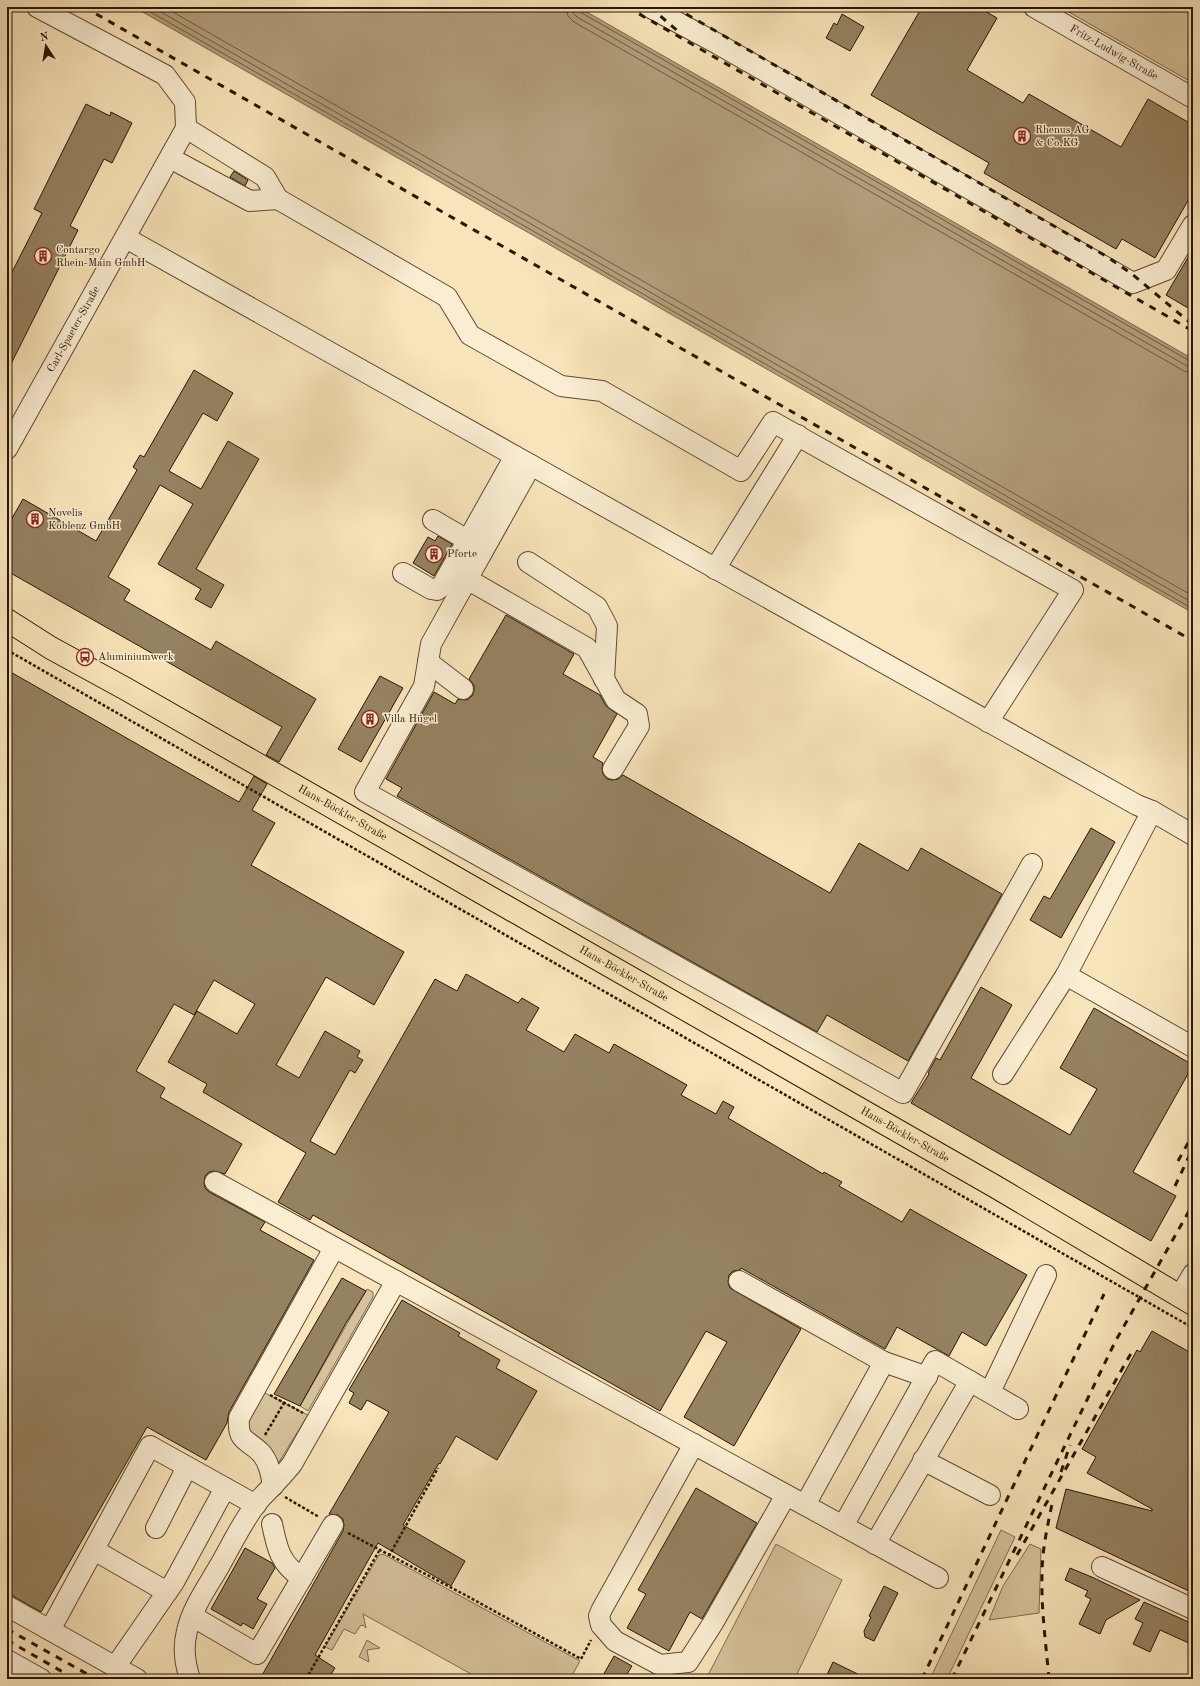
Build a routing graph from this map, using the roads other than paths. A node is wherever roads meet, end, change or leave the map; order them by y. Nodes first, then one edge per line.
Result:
1 (37, 7) edge
2 (649, 7) edge
3 (1034, 7) edge
4 (1193, 98) edge
5 (186, 128) junction
6 (170, 158) junction
7 (278, 199) junction
8 (1193, 225) edge
9 (126, 238) junction
10 (13, 426) edge
11 (798, 435) junction
12 (7, 449) edge
13 (523, 461) junction
14 (433, 520) dead end
15 (469, 538) junction
16 (528, 562) dead end
17 (715, 569) junction
18 (403, 573) dead end
19 (467, 579) junction
20 (7, 620) edge
21 (7, 631) edge
22 (51, 648) junction
23 (428, 662) junction
24 (604, 679) junction
25 (464, 689) dead end
26 (988, 722) junction
27 (613, 769) dead end
28 (1152, 811) junction
29 (1193, 835) edge
30 (1032, 864) dead end
31 (1066, 975) junction
32 (1193, 1047) edge
33 (1003, 1074) dead end
34 (216, 1182) dead end
35 (334, 1248) junction
36 (1193, 1274) edge
37 (1046, 1275) dead end
38 (396, 1281) junction
39 (739, 1281) dead end
40 (1186, 1300) edge
41 (884, 1362) junction
42 (927, 1377) junction
43 (970, 1381) junction
44 (990, 1392) junction
45 (1018, 1409) dead end
46 (694, 1444) junction
47 (923, 1460) junction
48 (187, 1467) junction
49 (273, 1486) junction
50 (226, 1488) junction
51 (786, 1495) junction
52 (990, 1495) dead end
53 (256, 1505) junction
54 (804, 1505) junction
55 (272, 1524) dead end
56 (333, 1525) dead end
57 (843, 1526) junction
58 (156, 1528) dead end
59 (875, 1544) junction
60 (94, 1550) junction
61 (1102, 1567) dead end
62 (302, 1578) junction
63 (938, 1578) dead end
64 (167, 1592) junction
65 (7, 1606) edge
66 (1193, 1609) edge
67 (192, 1616) junction
68 (50, 1630) junction
69 (7, 1660) edge
70 (115, 1666) junction
71 (656, 1672) edge
72 (41, 1679) edge
73 (137, 1679) edge
74 (190, 1679) edge

1 - 5 street
2 - 8 street
3 - 4 street, Fritz-Ludwig-Straße
5 - 6 street, Carl-Spaeter-Straße
5 - 7 street
6 - 7 street
6 - 9 street, Carl-Spaeter-Straße
7 - 11 street
9 - 10 street, Carl-Spaeter-Straße
9 - 13 street
10 - 12 street, Carl-Spaeter-Straße
11 - 17 street
11 - 26 street
13 - 15 street
13 - 17 street
13 - 19 street
14 - 15 street
15 - 18 street
16 - 24 street
17 - 26 street
19 - 23 street
19 - 24 street
20 - 22 main road, Hans-Böckler-Straße
21 - 22 main road, Hans-Böckler-Straße
22 - 40 main road, Hans-Böckler-Straße
23 - 25 street
23 - 30 street
24 - 27 street
26 - 28 street
28 - 29 street
28 - 31 street
31 - 32 street
31 - 33 street
34 - 35 street
35 - 38 street
35 - 49 street
36 - 40 street
37 - 44 street
38 - 46 street
38 - 49 street
39 - 41 street
41 - 42 street
41 - 54 street
42 - 43 street
42 - 57 street
43 - 44 street
43 - 47 street
44 - 45 street
46 - 51 street
46 - 71 street
47 - 52 street
47 - 59 street
48 - 50 street
48 - 58 street
48 - 60 street
49 - 53 street
50 - 53 street
50 - 64 street
51 - 54 street
51 - 71 street
53 - 67 street
54 - 57 street
55 - 62 street
56 - 62 street
57 - 59 street
59 - 63 street
60 - 64 street
60 - 68 street
61 - 66 street
62 - 67 street
64 - 70 street
65 - 68 street
67 - 74 street
68 - 70 street
69 - 72 street
70 - 73 street

